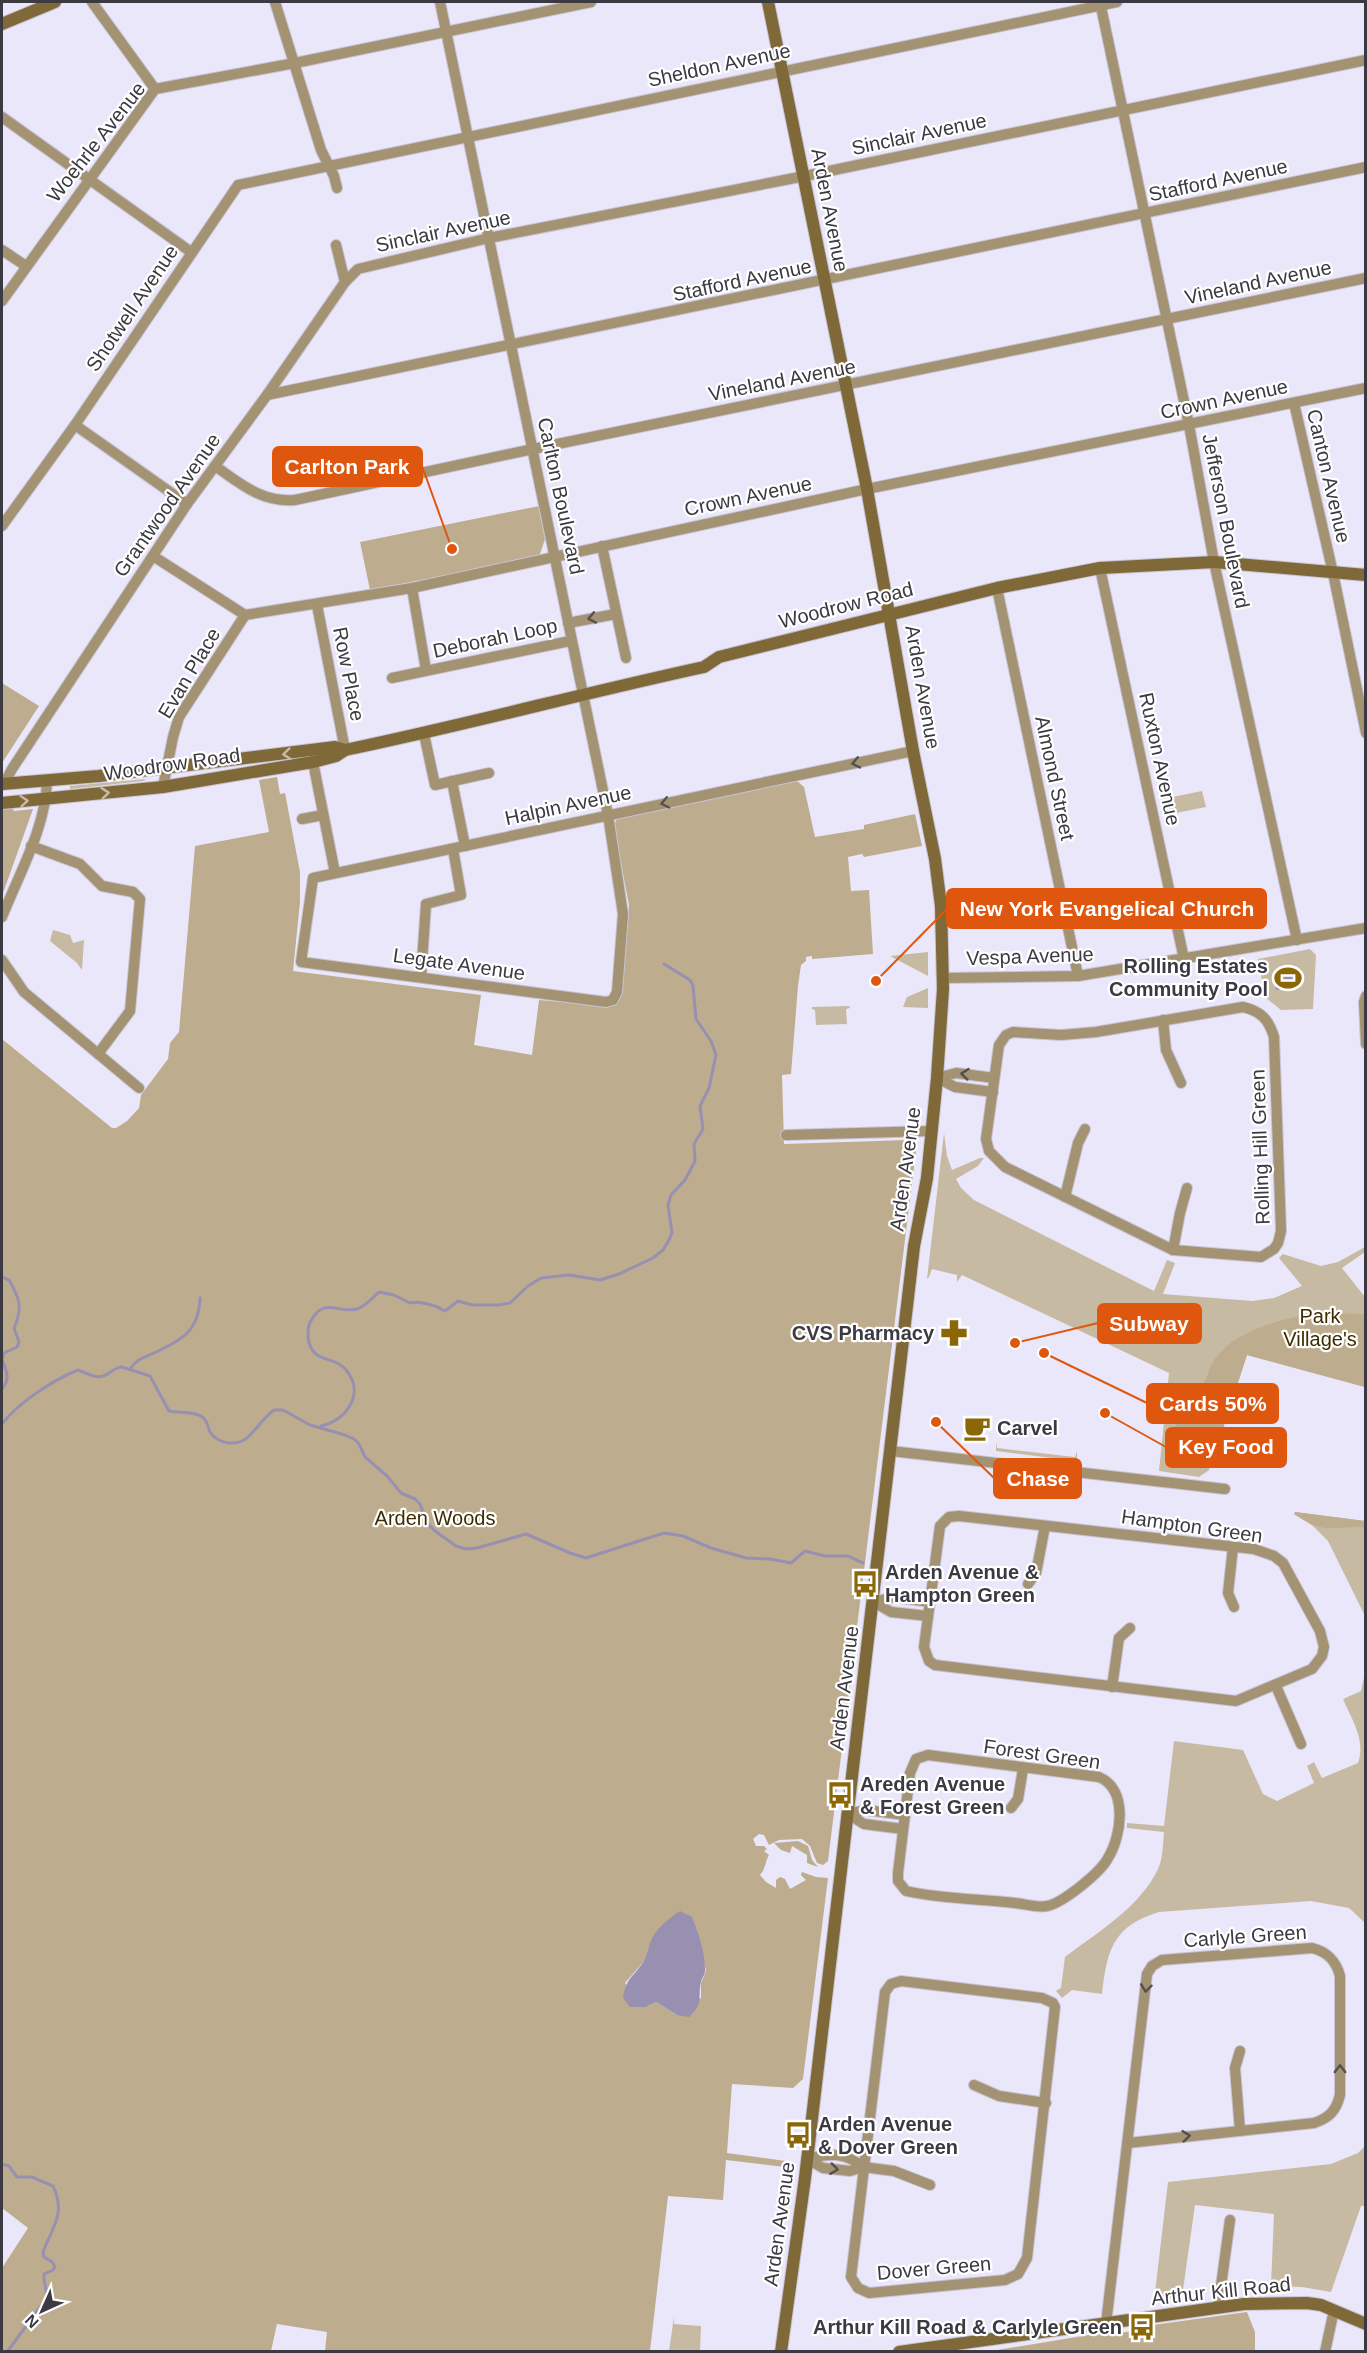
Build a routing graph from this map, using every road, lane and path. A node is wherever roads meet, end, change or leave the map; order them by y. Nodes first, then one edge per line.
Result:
1 (55, 2) edge
2 (92, 2) edge
3 (275, 2) edge
4 (440, 2) edge
5 (591, 2) edge
6 (768, 2) edge
7 (1118, 2) edge
8 (1101, 3) edge
9 (2, 24) edge
10 (446, 31) junction
11 (1365, 60) edge
12 (295, 63) junction
13 (782, 71) junction
14 (154, 89) junction
15 (1122, 111) junction
16 (2, 117) edge
17 (468, 136) junction
18 (329, 165) junction
19 (1365, 167) edge
20 (805, 176) junction
21 (88, 179) junction
22 (337, 188) dead end
23 (1145, 214) junction
24 (489, 238) junction
25 (336, 245) dead end
26 (2, 250) edge
27 (192, 252) junction
28 (26, 266) junction
29 (1365, 278) edge
30 (824, 281) junction
31 (345, 282) junction
32 (2, 301) edge
33 (1166, 320) junction
34 (510, 346) junction
35 (845, 386) junction
36 (1365, 388) edge
37 (267, 396) junction
38 (1293, 403) junction
39 (75, 425) junction
40 (1189, 425) junction
41 (532, 449) junction
42 (215, 466) junction
43 (867, 489) junction
44 (187, 504) junction
45 (2, 526) edge
46 (602, 546) junction
47 (153, 556) junction
48 (555, 556) junction
49 (1214, 562) junction
50 (1100, 568) junction
51 (1334, 573) junction
52 (1365, 575) edge
53 (412, 588) junction
54 (997, 588) junction
55 (317, 604) junction
56 (890, 613) junction
57 (616, 614) junction
58 (245, 615) junction
59 (568, 623) junction
60 (570, 641) junction
61 (626, 658) dead end
62 (426, 670) junction
63 (392, 678) dead end
64 (581, 694) junction
65 (1365, 733) edge
66 (424, 734) junction
67 (345, 750) junction
68 (913, 751) junction
69 (313, 762) junction
70 (166, 768) junction
71 (489, 773) dead end
72 (47, 781) junction
73 (452, 781) junction
74 (3, 784) edge
75 (163, 787) junction
76 (47, 799) junction
77 (2, 803) edge
78 (608, 814) junction
79 (323, 815) junction
80 (302, 819) dead end
81 (31, 846) junction
82 (465, 846) junction
83 (453, 849) junction
84 (335, 873) junction
85 (2, 917) edge
86 (1365, 928) edge
87 (1297, 940) junction
88 (1184, 958) junction
89 (2, 960) edge
90 (301, 962) joint
91 (421, 976) junction
92 (1078, 976) junction
93 (943, 978) junction
94 (1365, 996) edge
95 (613, 1000) joint
96 (1163, 1020) junction
97 (1365, 1044) edge
98 (98, 1054) junction
99 (937, 1078) junction
100 (994, 1078) junction
101 (1181, 1083) dead end
102 (139, 1088) dead end
103 (993, 1092) junction
104 (1086, 1129) dead end
105 (931, 1131) junction
106 (786, 1135) dead end
107 (1187, 1188) dead end
108 (1065, 1197) junction
109 (1173, 1250) junction
110 (891, 1451) junction
111 (1225, 1489) dead end
112 (1045, 1526) junction
113 (1233, 1547) junction
114 (1028, 1584) dead end
115 (874, 1602) junction
116 (930, 1602) junction
117 (1234, 1607) dead end
118 (928, 1616) junction
119 (1130, 1628) dead end
120 (1276, 1686) junction
121 (1112, 1687) junction
122 (1301, 1744) dead end
123 (1023, 1769) junction
124 (1011, 1808) dead end
125 (848, 1814) junction
126 (905, 1815) junction
127 (903, 1829) junction
128 (1239, 2051) dead end
129 (974, 2085) dead end
130 (1046, 2103) junction
131 (1239, 2131) junction
132 (1128, 2142) junction
133 (807, 2159) junction
134 (863, 2167) junction
135 (930, 2185) dead end
136 (1230, 2220) dead end
137 (1218, 2308) junction
138 (1334, 2310) junction
139 (1106, 2324) junction
140 (1365, 2324) edge
141 (781, 2352) edge
142 (899, 2352) edge
143 (1325, 2352) edge

1 - 9 street
2 - 14 street
3 - 12 street
4 - 10 street, Carlton Boulevard
5 - 10 street, Woehrle Avenue
6 - 13 street, Arden Avenue
7 - 8 street, Sheldon Avenue
8 - 13 street, Sheldon Avenue
8 - 15 street, Jefferson Boulevard
10 - 12 street, Woehrle Avenue
10 - 17 street, Carlton Boulevard
11 - 15 street, Sinclair Avenue
12 - 14 street, Woehrle Avenue
12 - 18 street
13 - 17 street, Sheldon Avenue
13 - 20 street, Arden Avenue
14 - 21 street, Woehrle Avenue
15 - 20 street, Sinclair Avenue
15 - 23 street, Jefferson Boulevard
16 - 21 street
17 - 18 street, Sheldon Avenue
17 - 24 street, Carlton Boulevard
18 - 22 street
18 - 27 street, Shotwell Avenue
19 - 23 street, Stafford Avenue
20 - 24 street, Sinclair Avenue
20 - 30 street, Arden Avenue
21 - 27 street
21 - 28 street, Woehrle Avenue
23 - 30 street, Stafford Avenue
23 - 33 street, Jefferson Boulevard
24 - 31 street, Sinclair Avenue
24 - 34 street, Carlton Boulevard
25 - 31 street
26 - 28 street
27 - 39 street, Shotwell Avenue
28 - 32 street, Woehrle Avenue
29 - 33 street, Vineland Avenue
30 - 34 street, Stafford Avenue
30 - 35 street, Arden Avenue
31 - 37 street, Grantwood Avenue
33 - 35 street, Vineland Avenue
33 - 40 street, Jefferson Boulevard
34 - 37 street, Stafford Avenue
34 - 41 street, Carlton Boulevard
35 - 41 street, Vineland Avenue
35 - 43 street, Arden Avenue
36 - 38 street, Crown Avenue
37 - 42 street, Grantwood Avenue
38 - 40 street, Crown Avenue
38 - 51 street, Canton Avenue
39 - 44 street
39 - 45 street, Shotwell Avenue
40 - 43 street, Crown Avenue
40 - 49 street, Jefferson Boulevard
41 - 42 street, Vineland Avenue
41 - 48 street, Carlton Boulevard
42 - 44 street, Grantwood Avenue
43 - 46 street, Crown Avenue
43 - 56 street, Arden Avenue
44 - 47 street, Grantwood Avenue
46 - 48 street, Crown Avenue
46 - 57 street
47 - 58 street
47 - 74 street, Grantwood Avenue
48 - 53 street, Crown Avenue
48 - 59 street, Carlton Boulevard
49 - 50 street, Woodrow Road
49 - 51 street, Woodrow Road
49 - 87 street, Jefferson Boulevard
50 - 54 street, Woodrow Road
50 - 88 street, Ruxton Avenue
51 - 52 street, Woodrow Road
51 - 65 street, Canton Avenue
53 - 55 street, Crown Avenue
53 - 62 street, Deborah Loop
54 - 56 street, Woodrow Road
54 - 92 street, Almond Street
55 - 58 street, Crown Avenue
55 - 67 street, Row Place
56 - 64 street, Woodrow Road
56 - 68 street, Arden Avenue
57 -> 59 street
57 - 61 street
58 - 70 street, Evan Place
59 - 60 street, Carlton Boulevard
60 - 62 street, Deborah Loop
60 - 64 street, Carlton Boulevard
62 - 63 street, Deborah Loop
64 - 66 street, Woodrow Road
64 - 78 street, Carlton Boulevard
66 - 67 street, Woodrow Road
66 - 73 street
67 - 69 street, Woodrow Road
67 -> 70 street, Woodrow Road
68 -> 78 street, Halpin Avenue
68 - 93 street, Arden Avenue
69 - 75 street, Woodrow Road
69 - 79 street
70 - 72 street, Woodrow Road
70 - 75 street, Evan Place
71 - 73 street
72 - 74 street, Woodrow Road
72 - 76 street
73 - 82 street
76 -> 75 street, Woodrow Road
77 -> 76 street, Woodrow Road
76 - 81 street
78 - 82 street, Halpin Avenue
78 - 95 street, Carlton Boulevard
79 - 80 street
79 - 84 street
81 - 85 street
81 - 98 street
82 - 83 street, Halpin Avenue
83 - 84 street, Halpin Avenue
83 - 91 street
84 - 90 street, Halpin Avenue
86 - 87 street, Vespa Avenue
87 - 88 street, Vespa Avenue
88 - 92 street, Vespa Avenue
89 - 98 street
90 - 91 street, Legate Avenue
91 - 95 street, Legate Avenue
92 - 93 street, Vespa Avenue
93 - 99 street, Arden Avenue
94 - 97 street
96 - 100 street, Rolling Hill Green
96 - 101 street
96 - 109 street, Rolling Hill Green
98 - 102 street
100 -> 99 street
99 - 103 street
99 - 105 street, Arden Avenue
100 - 103 street, Rolling Hill Green
103 - 108 street, Rolling Hill Green
104 - 108 street
105 - 106 street
105 - 110 street, Arden Avenue
107 - 109 street
108 - 109 street, Rolling Hill Green
110 - 111 street
110 - 115 street, Arden Avenue
112 - 113 street, Hampton Green
112 - 114 street
112 - 116 street, Hampton Green
113 - 117 street
113 - 120 street, Hampton Green
115 - 116 street
115 - 118 street
115 - 125 street, Arden Avenue
116 - 118 street, Hampton Green
118 - 121 street, Hampton Green
119 - 121 street
120 - 121 street, Hampton Green
120 - 122 street
123 - 124 street
123 - 126 street, Forest Green
123 - 127 street, Forest Green
125 - 126 street
125 - 127 street
125 - 133 street, Arden Avenue
126 - 127 street, Forest Green
128 - 131 street
129 - 130 street
130 - 134 street, Dover Green
130 - 134 street, Dover Green
132 -> 131 street, Carlyle Green
131 -> 132 street, Carlyle Green
132 - 139 street, Carlyle Green
133 - 134 street
133 - 141 street, Arden Avenue
134 - 135 street
136 - 137 street
137 - 138 street, Arthur Kill Road
137 - 139 street, Arthur Kill Road
138 - 140 street, Arthur Kill Road
138 - 143 street
139 - 142 street, Arthur Kill Road

